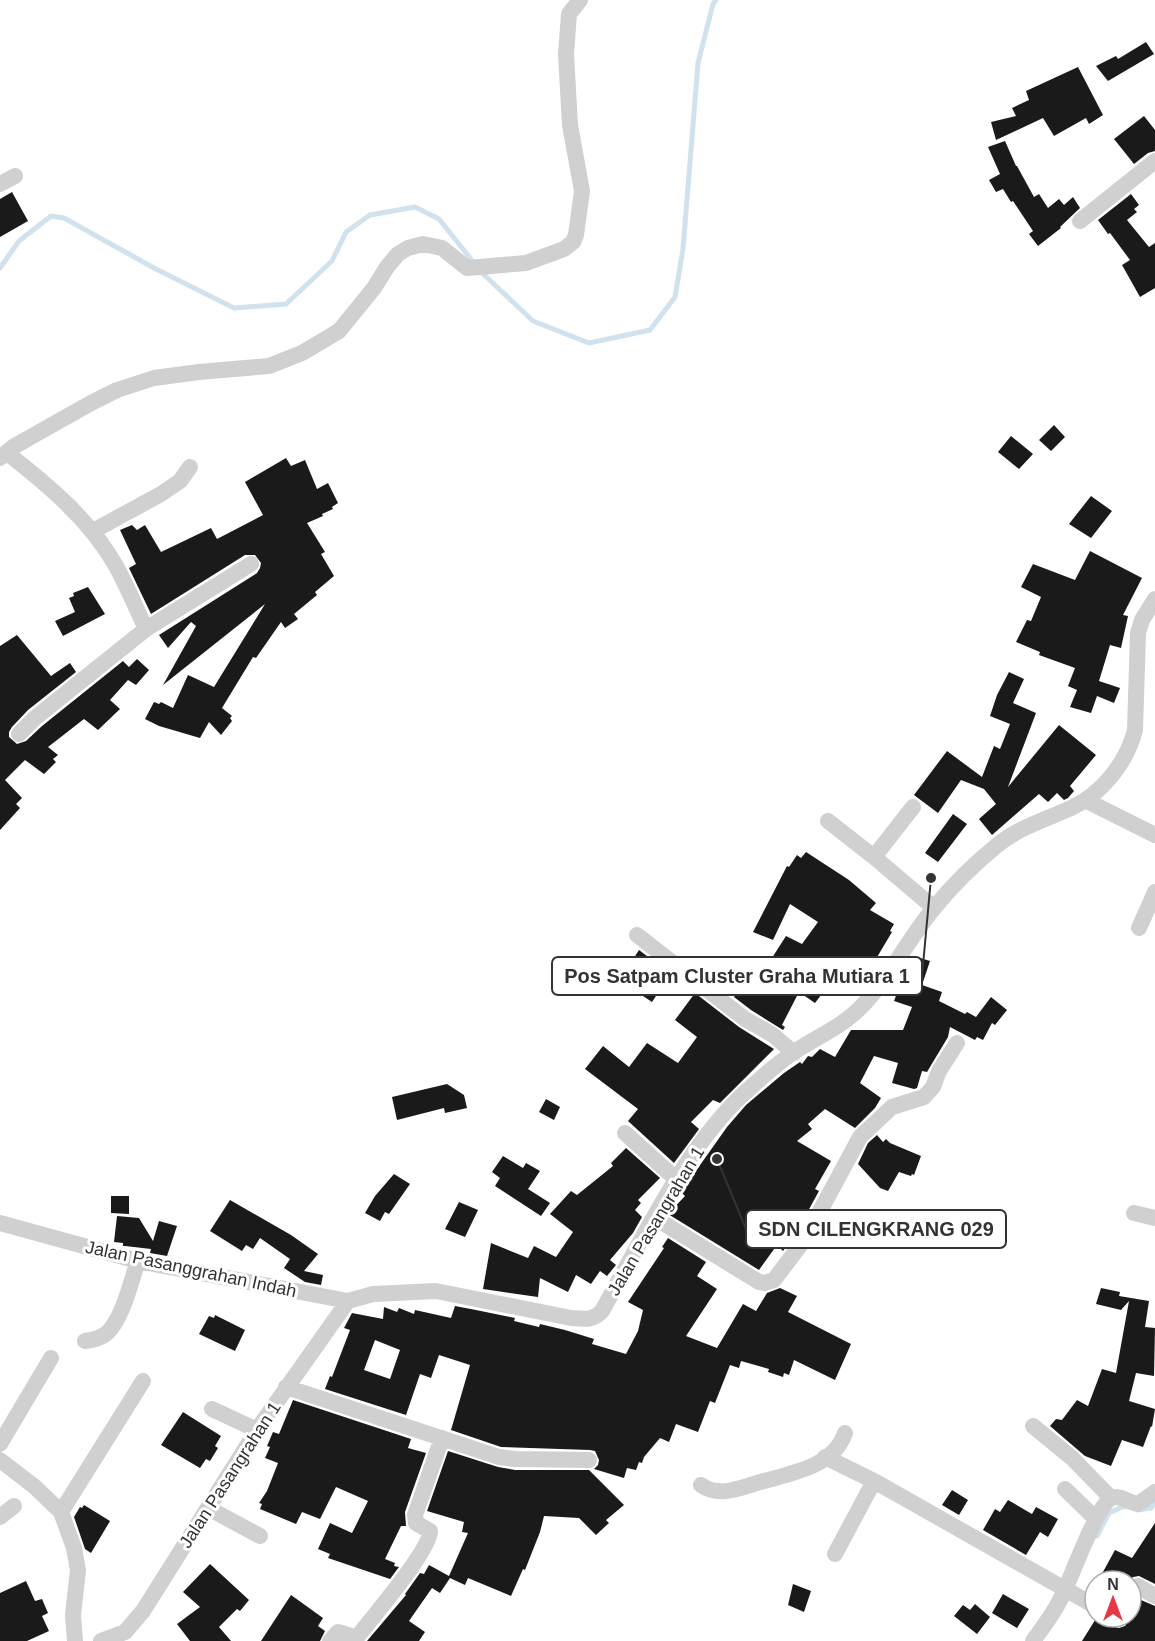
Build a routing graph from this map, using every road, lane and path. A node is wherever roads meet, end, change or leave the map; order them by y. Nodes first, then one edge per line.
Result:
1 (580, 0) edge
2 (1155, 161) edge
3 (1080, 221) dead end
4 (4, 455) edge
5 (189, 467) dead end
6 (93, 531) junction
7 (251, 564) dead end
8 (1155, 599) edge
9 (146, 629) junction
10 (19, 734) dead end
11 (1085, 800) junction
12 (913, 807) dead end
13 (828, 821) dead end
14 (1155, 836) edge
15 (874, 856) junction
16 (1155, 892) edge
17 (934, 908) junction
18 (1139, 928) dead end
19 (637, 935) dead end
20 (957, 1043) dead end
21 (794, 1053) junction
22 (625, 1133) dead end
23 (677, 1180) junction
24 (1134, 1214) dead end
25 (655, 1218) junction
26 (1155, 1218) edge
27 (0, 1223) edge
28 (138, 1261) junction
29 (348, 1301) junction
30 (85, 1341) dead end
31 (51, 1358) dead end
32 (143, 1381) dead end
33 (286, 1387) junction
34 (212, 1409) dead end
35 (1033, 1426) dead end
36 (257, 1430) junction
37 (845, 1433) dead end
38 (442, 1438) junction
39 (0, 1444) edge
40 (825, 1457) junction
41 (0, 1460) edge
42 (589, 1460) dead end
43 (874, 1481) junction
44 (701, 1485) dead end
45 (1065, 1489) dead end
46 (1155, 1492) edge
47 (1111, 1498) junction
48 (14, 1506) dead end
49 (208, 1508) junction
50 (61, 1512) junction
51 (0, 1517) edge
52 (1096, 1520) junction
53 (260, 1536) dead end
54 (835, 1554) dead end
55 (1065, 1590) junction
56 (1083, 1600) edge
57 (129, 1637) edge
58 (75, 1641) edge
59 (101, 1641) edge
60 (330, 1641) edge
61 (1033, 1641) edge

1 - 4 street
2 - 3 street
4 - 6 street
5 - 6 street
6 - 9 street
7 - 9 street
8 - 11 street, Jalan Pasangrahan 1
9 - 10 street
11 - 14 street
11 - 17 street, Jalan Pasangrahan 1
12 - 15 street
13 - 15 street
15 - 17 street
16 - 18 street
17 - 21 street, Jalan Pasangrahan 1
19 - 21 street
20 - 25 street
21 - 23 street, Jalan Pasangrahan 1
22 - 23 street
23 - 25 street, Jalan Pasangrahan 1
24 - 26 street
25 - 29 street, Jalan Pasangrahan 1
27 - 28 street, Jalan Pasanggrahan Indah
28 - 29 street, Jalan Pasanggrahan Indah
28 - 30 street
29 - 33 street, Jalan Pasangrahan 1
31 - 39 street
32 - 50 street
33 - 36 street, Jalan Pasangrahan 1
33 - 38 street
34 - 36 street
35 - 47 street
36 - 49 street, Jalan Pasangrahan 1
37 - 40 street
38 - 42 street
38 - 60 street
40 - 43 street
40 - 44 street
41 - 50 street
43 - 54 street
43 - 55 street
45 - 52 street
46 - 47 street
47 - 52 street
48 - 51 street
49 - 53 street
49 - 57 street, Jalan Pasangrahan 1
50 - 58 street
52 - 55 street
55 - 56 street
55 - 61 street
57 - 59 street

